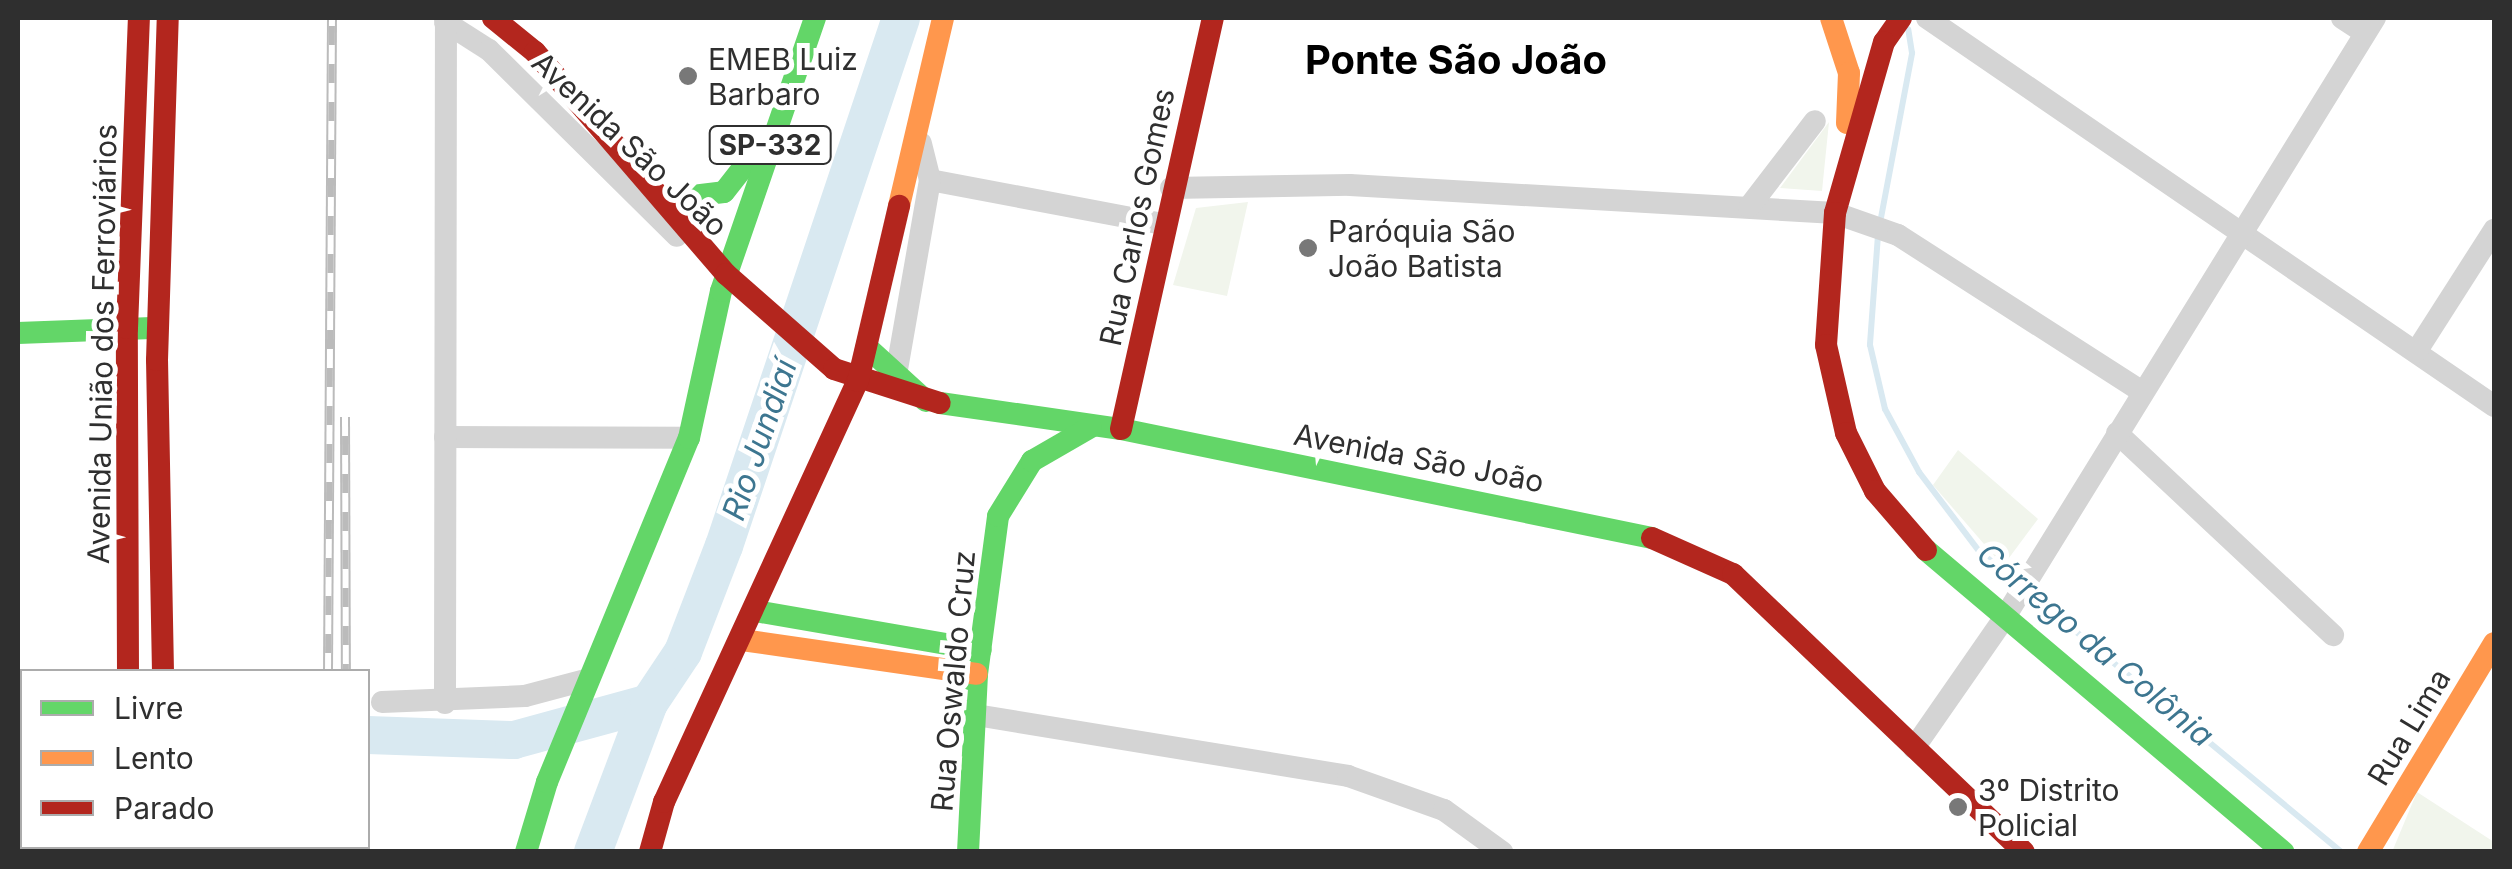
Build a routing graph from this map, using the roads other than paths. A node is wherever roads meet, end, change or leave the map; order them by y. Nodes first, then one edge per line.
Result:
1 (139, 18) edge
2 (168, 18) edge
3 (182, 18) edge
4 (493, 18) edge
5 (815, 18) edge
6 (943, 18) edge
7 (1213, 18) edge
8 (1830, 18) edge
9 (1839, 18) edge
10 (1927, 18) edge
11 (2342, 18) edge
12 (446, 20) edge
13 (2370, 25) edge
14 (1893, 29) edge
15 (924, 79) junction
16 (785, 101) junction
17 (1814, 121) dead end
18 (164, 149) junction
19 (1846, 168) junction
20 (930, 180) junction
21 (1172, 188) junction
22 (668, 199) junction
23 (1749, 207) junction
24 (1835, 213) junction
25 (1163, 224) junction
26 (2494, 230) edge
27 (2240, 233) junction
28 (726, 274) junction
29 (127, 328) junction
30 (157, 328) junction
31 (18, 333) edge
32 (869, 349) junction
33 (2416, 352) junction
34 (896, 375) junction
35 (858, 380) junction
36 (2144, 392) junction
37 (926, 401) junction
38 (2494, 406) edge
39 (1094, 426) junction
40 (1121, 430) junction
41 (2118, 433) junction
42 (445, 436) junction
43 (689, 438) junction
44 (2011, 607) junction
45 (756, 611) junction
46 (2333, 635) dead end
47 (742, 640) junction
48 (2494, 643) edge
49 (981, 650) junction
50 (124, 669) edge
51 (162, 669) edge
52 (978, 674) junction
53 (589, 679) junction
54 (382, 702) dead end
55 (445, 703) junction
56 (976, 714) junction
57 (1914, 748) junction
58 (2371, 847) edge
59 (526, 852) edge
60 (650, 852) edge
61 (968, 852) edge
62 (1502, 852) edge
63 (2024, 852) edge
64 (2284, 852) edge

1 - 29 main road, Avenida União dos Ferroviários
2 - 18 main road, Avenida União dos Ferroviários
3 - 18 main road
4 - 22 main road, Avenida São João
5 - 16 main road, SP-332
6 - 15 main road
7 - 21 main road, Rua Carlos Gomes
8 - 19 main road
9 - 14 main road
10 - 27 street
11 - 13 street
12 - 28 street, Avenida São João
12 - 42 street
13 - 27 street
14 - 19 main road
15 - 20 street
15 - 32 main road
16 - 22 main road
16 - 28 main road, SP-332
17 - 23 street
18 - 30 main road, Avenida União dos Ferroviários
19 - 24 main road
20 - 25 street
20 - 34 street
21 - 23 street
21 - 25 main road, Rua Carlos Gomes
22 - 28 main road, Avenida São João
23 - 24 street
24 - 36 street
24 - 44 main road
25 - 40 main road, Rua Carlos Gomes
26 - 33 street
27 - 33 street
27 - 36 street
28 - 35 main road, Avenida São João
28 - 43 main road, SP-332
29 - 30 main road
29 - 31 main road
29 - 50 main road, Avenida União dos Ferroviários
30 - 51 main road, Avenida União dos Ferroviários
32 - 34 main road
32 - 35 main road
33 - 38 street
34 - 37 main road
35 - 37 main road, Avenida São João
35 - 45 main road
36 - 41 street
37 - 39 main road, Avenida São João
39 - 40 main road, Avenida São João
39 - 49 main road, Rua Oswaldo Cruz
40 - 57 main road, Avenida São João
41 - 44 street
41 - 46 street
42 - 43 street
42 - 55 street
43 - 53 main road, SP-332
44 - 57 street
44 - 64 main road
45 - 47 main road
45 - 49 main road
47 - 52 main road
47 - 60 main road
48 - 58 main road, Rua Lima
49 - 52 main road, Rua Oswaldo Cruz
52 - 56 main road, Rua Oswaldo Cruz
53 - 55 street
53 - 59 main road, SP-332
54 - 55 street
56 - 61 main road, Rua Oswaldo Cruz
56 - 62 street
57 - 63 main road, Avenida São João

